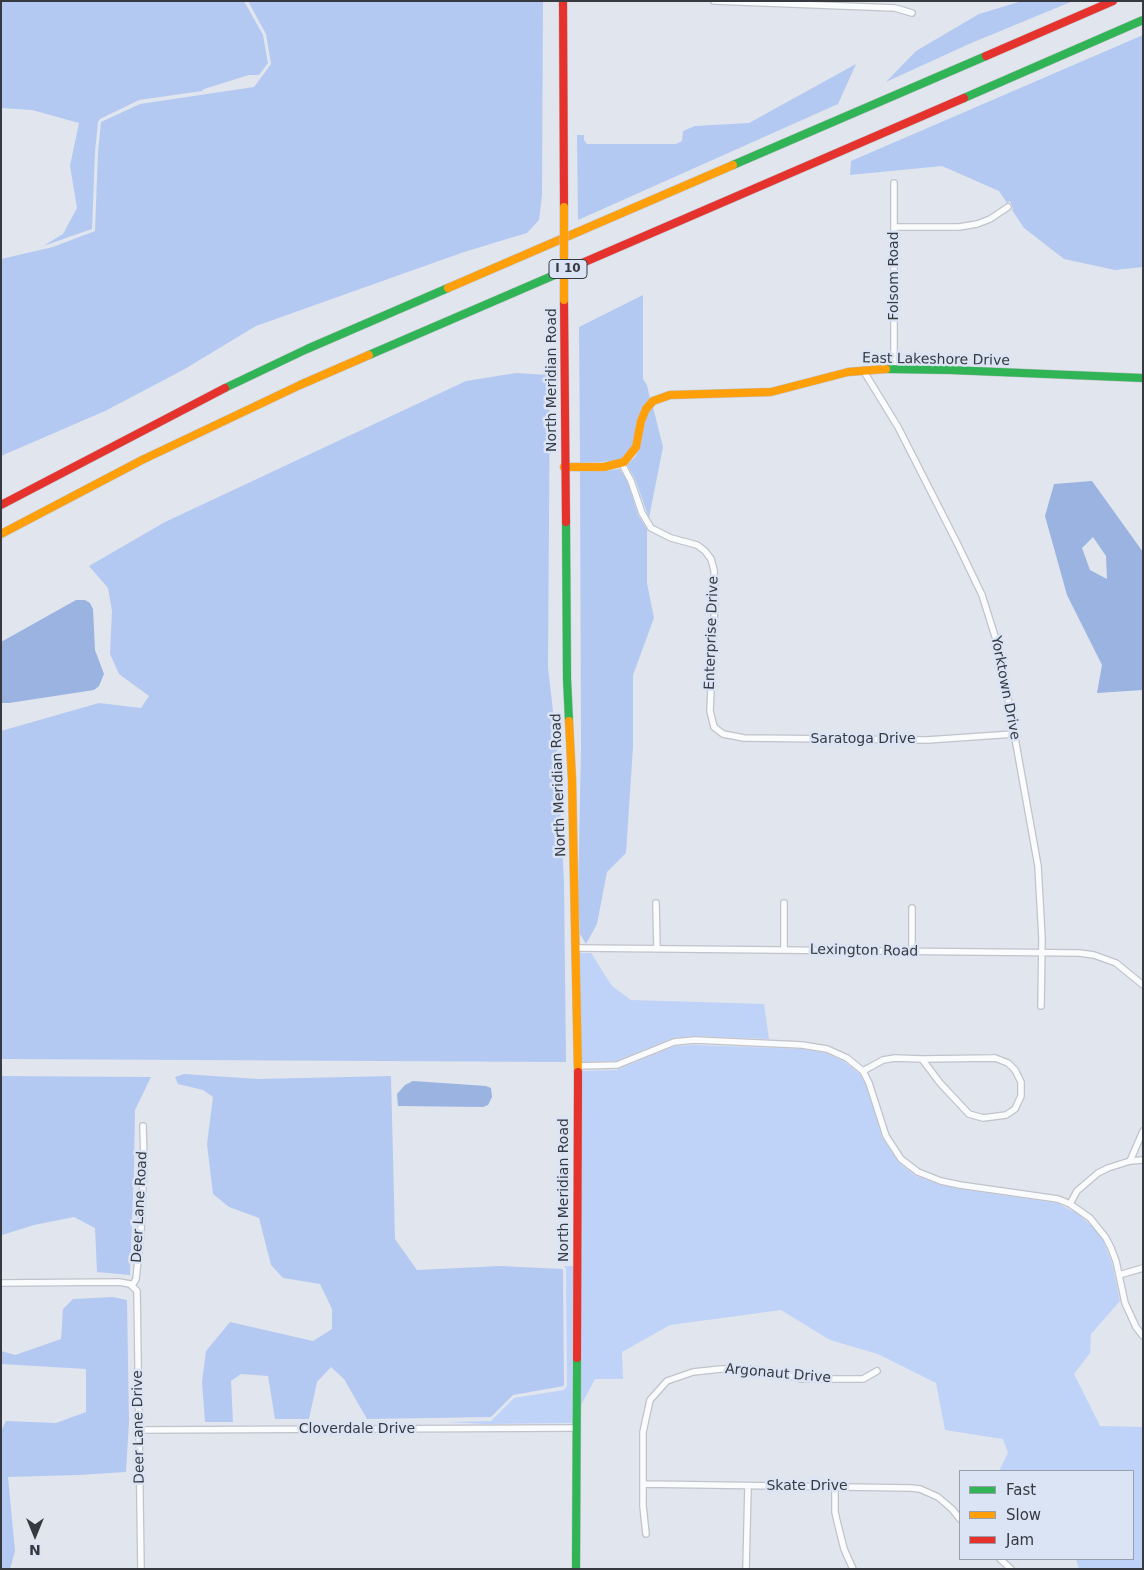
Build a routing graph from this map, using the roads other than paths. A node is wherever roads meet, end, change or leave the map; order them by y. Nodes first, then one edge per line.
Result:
1 (563, 1) edge
2 (714, 1) edge
3 (1113, 1) edge
4 (804, 3) edge
5 (912, 13) dead end
6 (1143, 20) edge
7 (894, 182) dead end
8 (1008, 207) dead end
9 (894, 227) junction
10 (894, 369) junction
11 (863, 370) junction
12 (1143, 378) edge
13 (622, 464) junction
14 (564, 468) junction
15 (1, 505) edge
16 (1, 534) edge
17 (714, 727) joint
18 (1014, 734) junction
19 (656, 903) dead end
20 (784, 903) dead end
21 (912, 908) dead end
22 (576, 948) junction
23 (657, 949) junction
24 (784, 950) junction
25 (912, 952) junction
26 (1042, 952) junction
27 (1143, 985) edge
28 (1041, 1006) dead end
29 (922, 1059) junction
30 (578, 1066) junction
31 (863, 1071) junction
32 (142, 1126) dead end
33 (1143, 1131) edge
34 (1130, 1160) junction
35 (1143, 1160) edge
36 (1070, 1204) junction
37 (1143, 1268) edge
38 (1119, 1275) junction
39 (1, 1283) edge
40 (132, 1286) junction
41 (1143, 1336) edge
42 (877, 1371) dead end
43 (576, 1428) junction
44 (139, 1430) junction
45 (643, 1484) junction
46 (748, 1486) junction
47 (835, 1487) junction
48 (959, 1517) edge
49 (646, 1534) dead end
50 (1001, 1560) edge
51 (140, 1569) edge
52 (576, 1569) edge
53 (746, 1569) edge
54 (853, 1569) edge
55 (1011, 1569) edge

1 - 14 main road, North Meridian Road, bridge
2 - 4 street
3 - 15 main road, I 10
4 - 5 street
6 - 16 main road, I 10
7 - 9 street, Folsom Road
8 - 9 street
9 - 10 street, Folsom Road
10 - 11 main road, East Lakeshore Drive
10 - 12 main road, East Lakeshore Drive
11 - 13 main road, East Lakeshore Drive
11 - 18 street, Yorktown Drive
13 - 14 main road
13 - 17 street, Enterprise Drive
14 - 22 main road, North Meridian Road
17 - 18 street, Saratoga Drive
18 - 26 street, Yorktown Drive
19 - 23 street
20 - 24 street
21 - 25 street
22 - 23 street, Lexington Road
22 - 30 main road, North Meridian Road
23 - 24 street, Lexington Road
24 - 25 street, Lexington Road
25 - 26 street, Lexington Road
26 - 27 street, Lexington Road
26 - 28 street, Yorktown Drive
29 - 29 street
29 - 31 street
30 - 31 street
30 - 43 main road, North Meridian Road
31 - 36 street
32 - 40 street, Deer Lane Road
33 - 34 street
34 - 35 street
34 - 36 street
36 - 38 street
37 - 38 street
38 - 41 street
39 - 40 street
40 - 44 street, Deer Lane Drive
42 - 45 street, Argonaut Drive
43 - 44 street, Cloverdale Drive
43 - 52 main road, North Meridian Road
44 - 51 street, Deer Lane Drive
45 - 46 street, Skate Drive
45 - 49 street, Argonaut Drive
46 - 47 street, Skate Drive
46 - 53 street
47 - 48 street, Skate Drive
47 - 54 street
50 - 55 street

